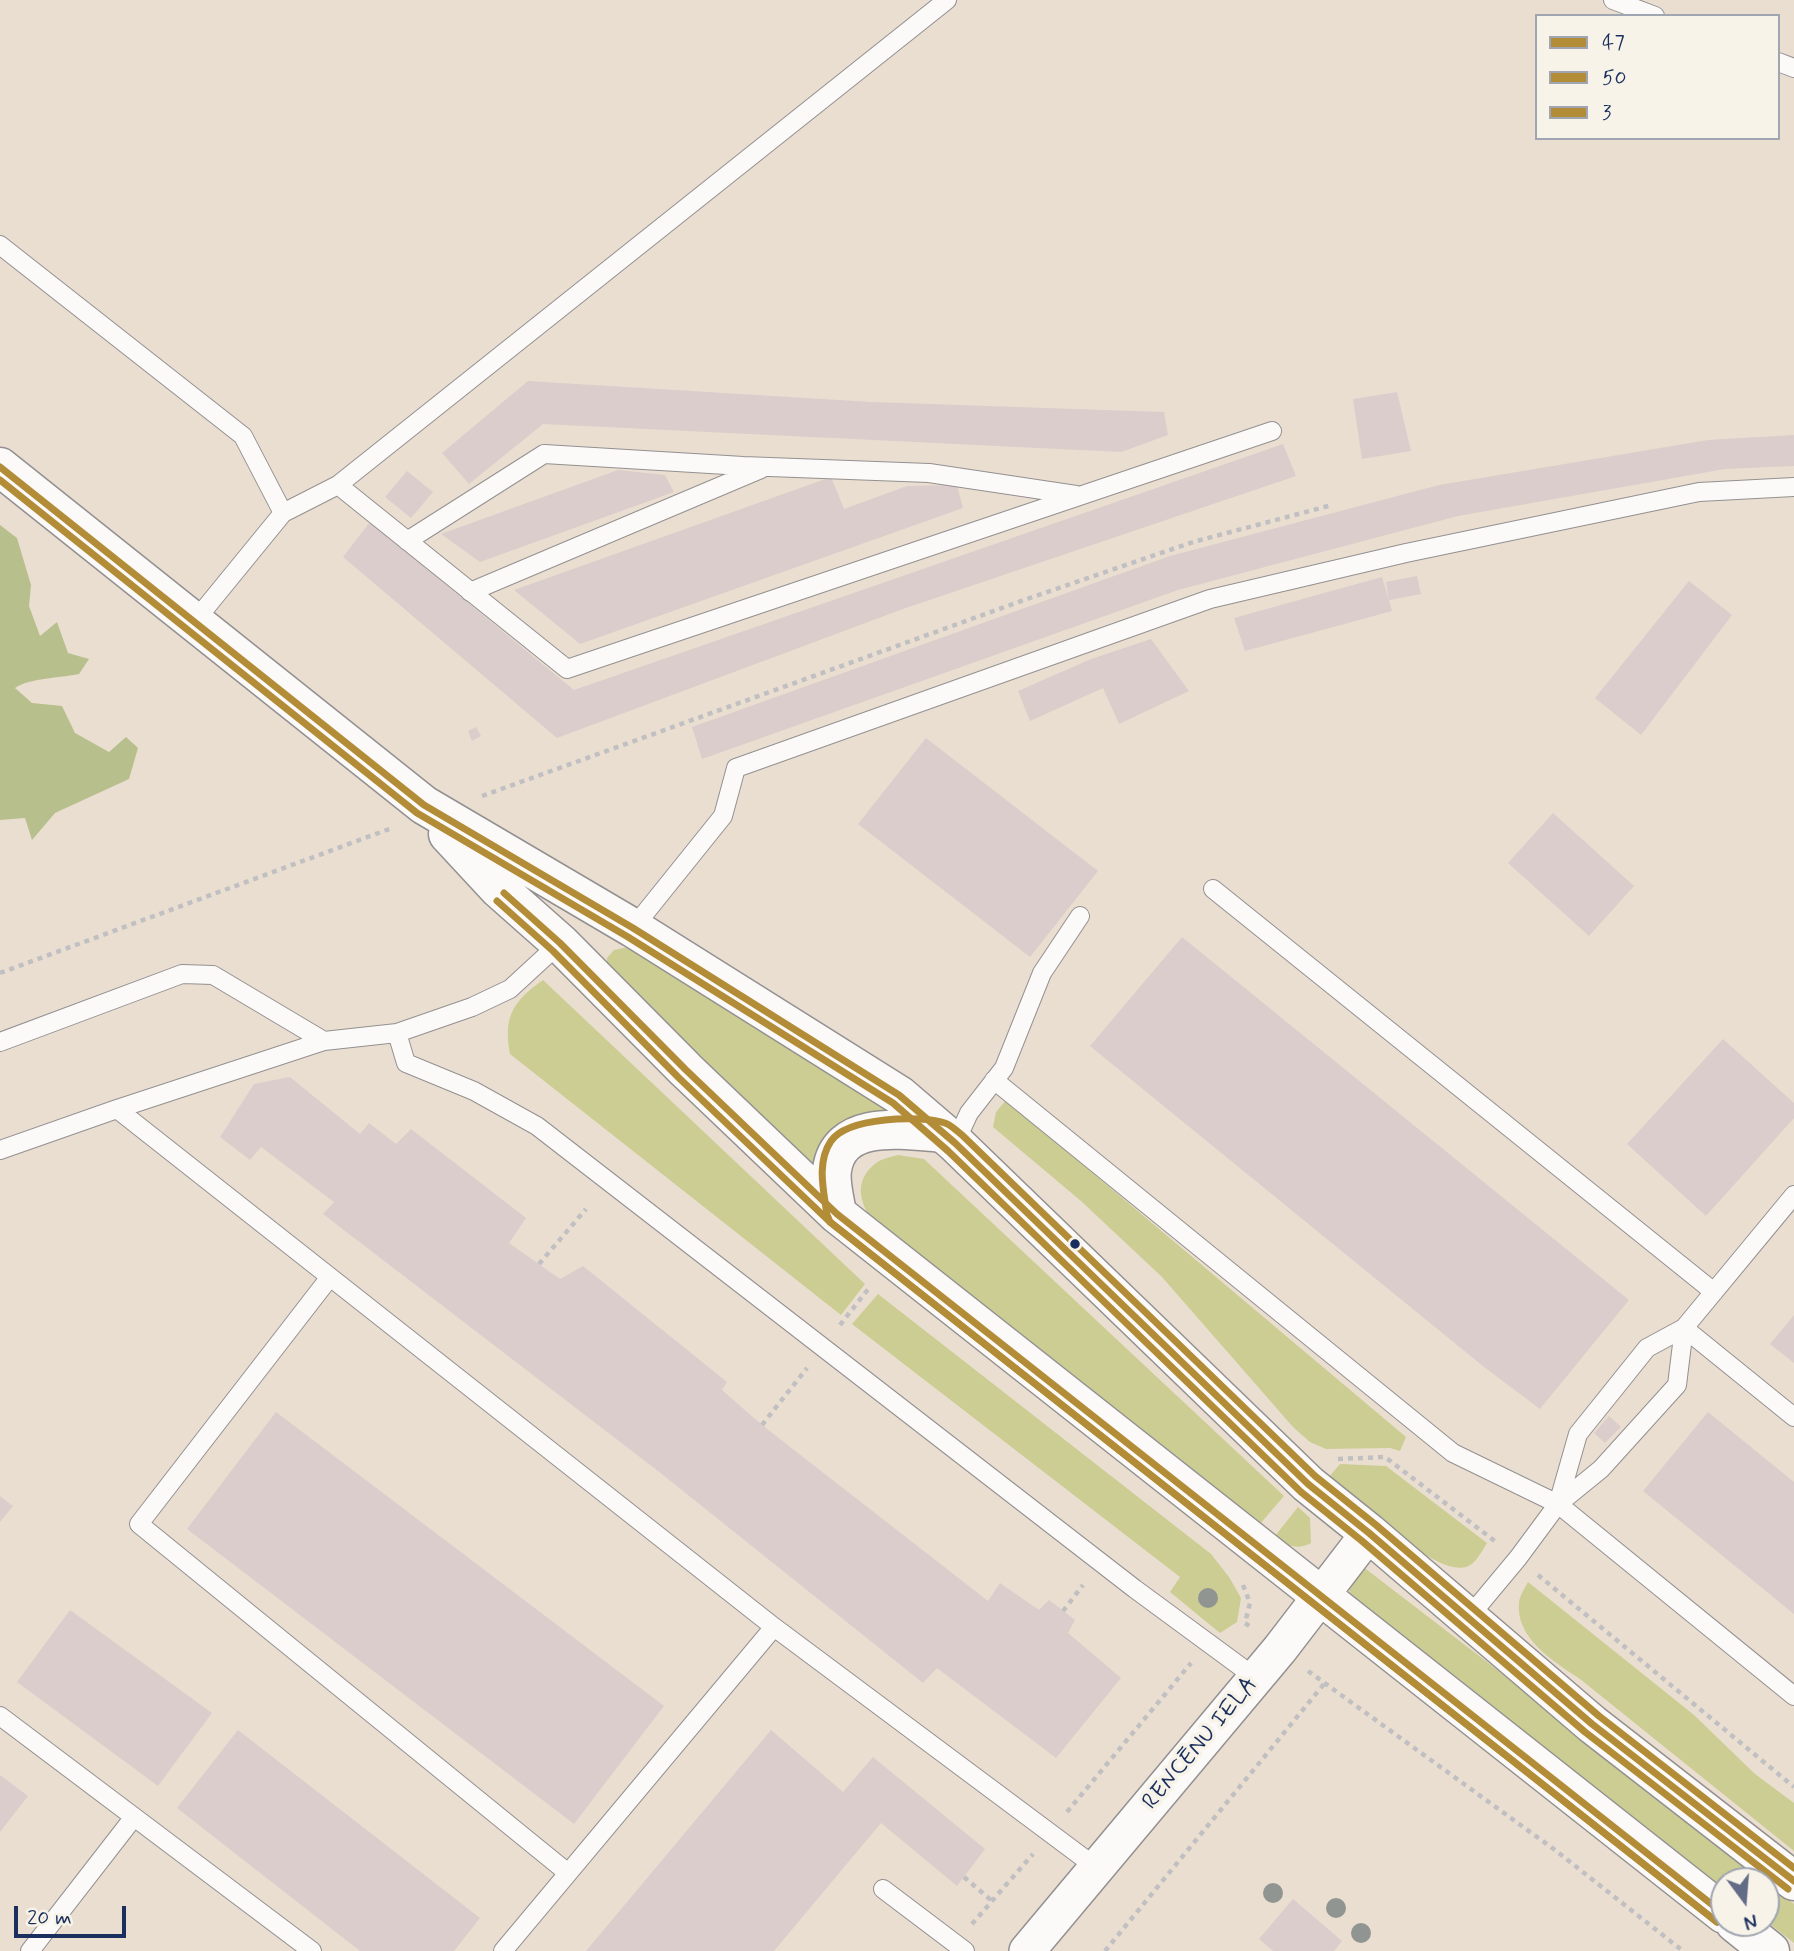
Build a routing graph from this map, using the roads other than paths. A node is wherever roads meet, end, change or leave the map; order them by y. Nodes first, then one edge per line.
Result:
1 (947, 0) edge
2 (1613, 0) edge
3 (1650, 14) edge
4 (0, 245) edge
5 (1272, 431) dead end
6 (0, 467) edge
7 (767, 467) junction
8 (338, 485) junction
9 (1794, 487) edge
10 (1080, 496) junction
11 (283, 513) junction
12 (407, 541) junction
13 (470, 592) junction
14 (194, 622) junction
15 (430, 811) junction
16 (1213, 888) dead end
17 (1080, 916) dead end
18 (633, 928) junction
19 (559, 943) junction
20 (397, 1033) junction
21 (324, 1041) junction
22 (0, 1042) edge
23 (994, 1080) junction
24 (117, 1109) junction
25 (949, 1138) junction
26 (0, 1150) edge
27 (1794, 1195) edge
28 (837, 1214) junction
29 (330, 1277) junction
30 (1714, 1292) junction
31 (1684, 1328) junction
32 (1794, 1417) edge
33 (1558, 1504) junction
34 (1369, 1533) junction
35 (1321, 1598) junction
36 (1468, 1618) junction
37 (774, 1626) junction
38 (1256, 1678) junction
39 (1794, 1696) edge
40 (0, 1716) edge
41 (134, 1817) junction
42 (1097, 1868) junction
43 (568, 1873) junction
44 (1794, 1881) edge
45 (883, 1889) dead end
46 (1710, 1903) edge
47 (1752, 1937) edge
48 (960, 1947) edge
49 (30, 1951) edge
50 (312, 1951) edge
51 (503, 1951) edge
52 (1027, 1951) edge
53 (1770, 1951) edge

1 - 8 lane
2 - 3 lane
4 - 11 lane
5 - 10 lane
6 - 14 main road
7 - 10 lane
7 - 12 lane
7 - 13 lane
8 - 11 lane
8 - 12 lane
9 - 18 lane
10 - 13 lane
11 - 14 lane
12 - 13 lane
14 - 15 main road
15 - 18 main road
15 - 19 main road
16 - 30 lane
17 - 23 lane
18 - 25 main road
19 - 20 lane
19 - 28 main road
20 - 21 lane
20 - 38 lane
21 - 22 lane
21 - 24 lane
23 - 25 lane
23 - 33 lane
24 - 26 lane
24 - 29 lane
25 - 28 main road
25 - 34 main road
27 - 30 lane
28 - 35 main road
29 - 37 lane
29 - 43 lane
30 - 31 lane
31 - 32 lane
31 - 33 lane
31 - 33 lane
33 - 36 lane
33 - 39 lane
34 - 35 street, RENCĒNU IELA
34 - 36 main road
35 - 38 street, RENCĒNU IELA
35 - 46 main road
36 - 44 main road
37 - 42 lane
37 - 43 lane
38 - 42 street, RENCĒNU IELA
40 - 41 lane
41 - 49 lane
41 - 50 lane
42 - 52 street, RENCĒNU IELA
43 - 51 lane
45 - 48 lane
47 - 53 main road

